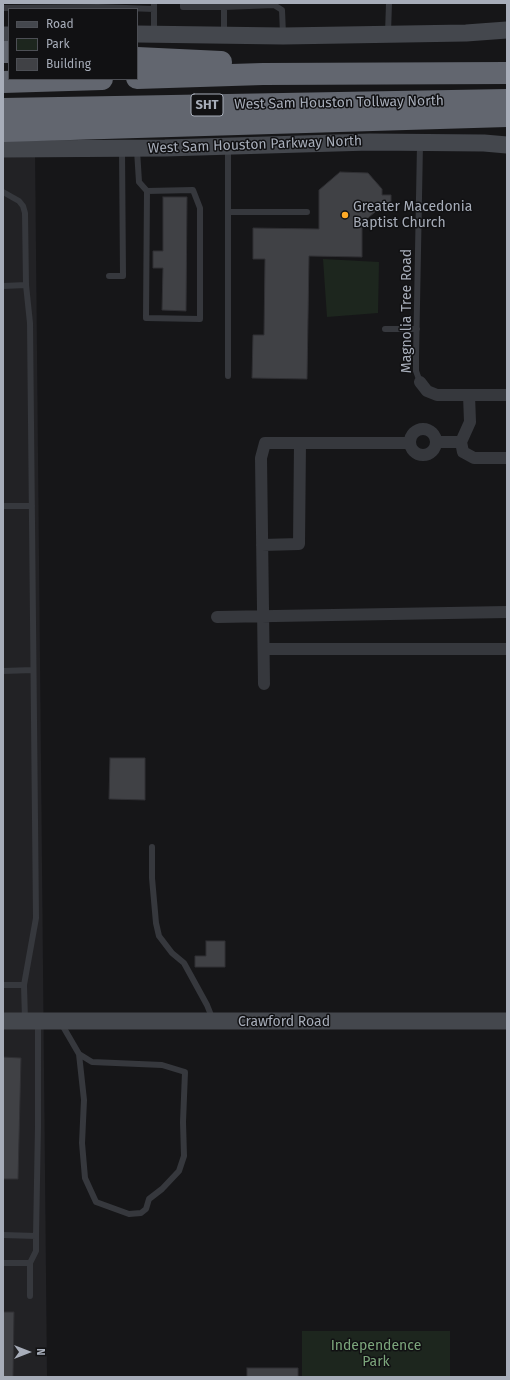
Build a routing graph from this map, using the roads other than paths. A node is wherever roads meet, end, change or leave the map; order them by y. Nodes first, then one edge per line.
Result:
1 (184, 3) edge
2 (389, 3) edge
3 (275, 4) edge
4 (224, 5) edge
5 (98, 6) edge
6 (154, 6) edge
7 (3, 8) edge
8 (507, 30) edge
9 (138, 34) edge
10 (154, 34) junction
11 (388, 34) junction
12 (224, 36) junction
13 (283, 36) junction
14 (138, 58) edge
15 (507, 73) edge
16 (263, 74) junction
17 (138, 78) edge
18 (69, 80) edge
19 (3, 82) edge
20 (507, 100) edge
21 (3, 110) edge
22 (507, 116) edge
23 (3, 132) edge
24 (420, 143) junction
25 (507, 145) edge
26 (228, 146) junction
27 (130, 148) junction
28 (3, 149) edge
29 (146, 191) junction
30 (3, 192) edge
31 (228, 212) junction
32 (307, 212) dead end
33 (109, 276) dead end
34 (26, 285) junction
35 (3, 286) edge
36 (384, 329) dead end
37 (417, 329) junction
38 (228, 376) dead end
39 (420, 382) joint
40 (469, 395) junction
41 (507, 395) edge
42 (436, 442) junction
43 (461, 442) junction
44 (300, 443) junction
45 (410, 443) junction
46 (507, 458) edge
47 (3, 506) edge
48 (32, 506) junction
49 (262, 545) junction
50 (507, 612) edge
51 (264, 616) junction
52 (217, 617) dead end
53 (264, 649) junction
54 (507, 649) edge
55 (33, 670) junction
56 (3, 671) edge
57 (264, 684) dead end
58 (152, 847) dead end
59 (3, 985) edge
60 (24, 985) junction
61 (3, 1021) edge
62 (32, 1021) junction
63 (507, 1021) edge
64 (60, 1022) junction
65 (213, 1022) junction
66 (79, 1054) junction
67 (3, 1235) edge
68 (36, 1236) junction
69 (3, 1263) edge
70 (30, 1263) junction
71 (30, 1296) dead end

1 - 4 lane
2 - 11 lane
3 - 4 lane
3 - 13 lane
4 - 12 lane
5 - 6 lane
5 - 7 lane
6 - 10 lane
8 - 11 main road
9 - 10 main road
10 - 12 main road
11 - 13 main road
12 - 13 main road
14 - 16 highway
15 - 16 highway, West Sam Houston Tollway North / SHT
16 - 17 highway, West Sam Houston Tollway North / SHT
18 - 19 highway
20 - 21 highway, West Sam Houston Tollway North / SHT
22 - 23 highway
24 - 25 main road, West Sam Houston Parkway North
24 - 26 main road, West Sam Houston Parkway North
24 - 37 lane, Magnolia Tree Road
26 - 27 main road, West Sam Houston Parkway North
26 - 31 lane
27 - 28 main road, West Sam Houston Parkway North
27 - 29 lane
27 - 33 lane
29 - 29 lane
30 - 34 lane
31 - 32 lane
31 - 38 lane
34 - 35 lane
34 - 48 lane
36 - 37 lane
37 - 39 lane, Magnolia Tree Road
39 - 40 street
40 - 41 street
40 - 43 street
42 - 43 street
42 - 45 street
42 - 45 street
43 - 46 street
44 - 45 street
44 - 49 street
44 - 49 street
47 - 48 lane
48 - 55 lane
49 - 51 street
50 - 51 street
51 - 52 street
51 - 53 street
53 - 54 street
53 - 57 street
55 - 56 lane
55 - 60 lane
58 - 65 lane
59 - 60 lane
60 - 62 lane
61 - 62 main road, Crawford Road
62 - 64 main road, Crawford Road
62 - 68 lane
63 - 65 main road, Crawford Road
64 - 65 main road, Crawford Road
64 - 66 lane
66 - 66 lane
67 - 68 lane
68 - 70 lane
69 - 70 lane
70 - 71 lane

